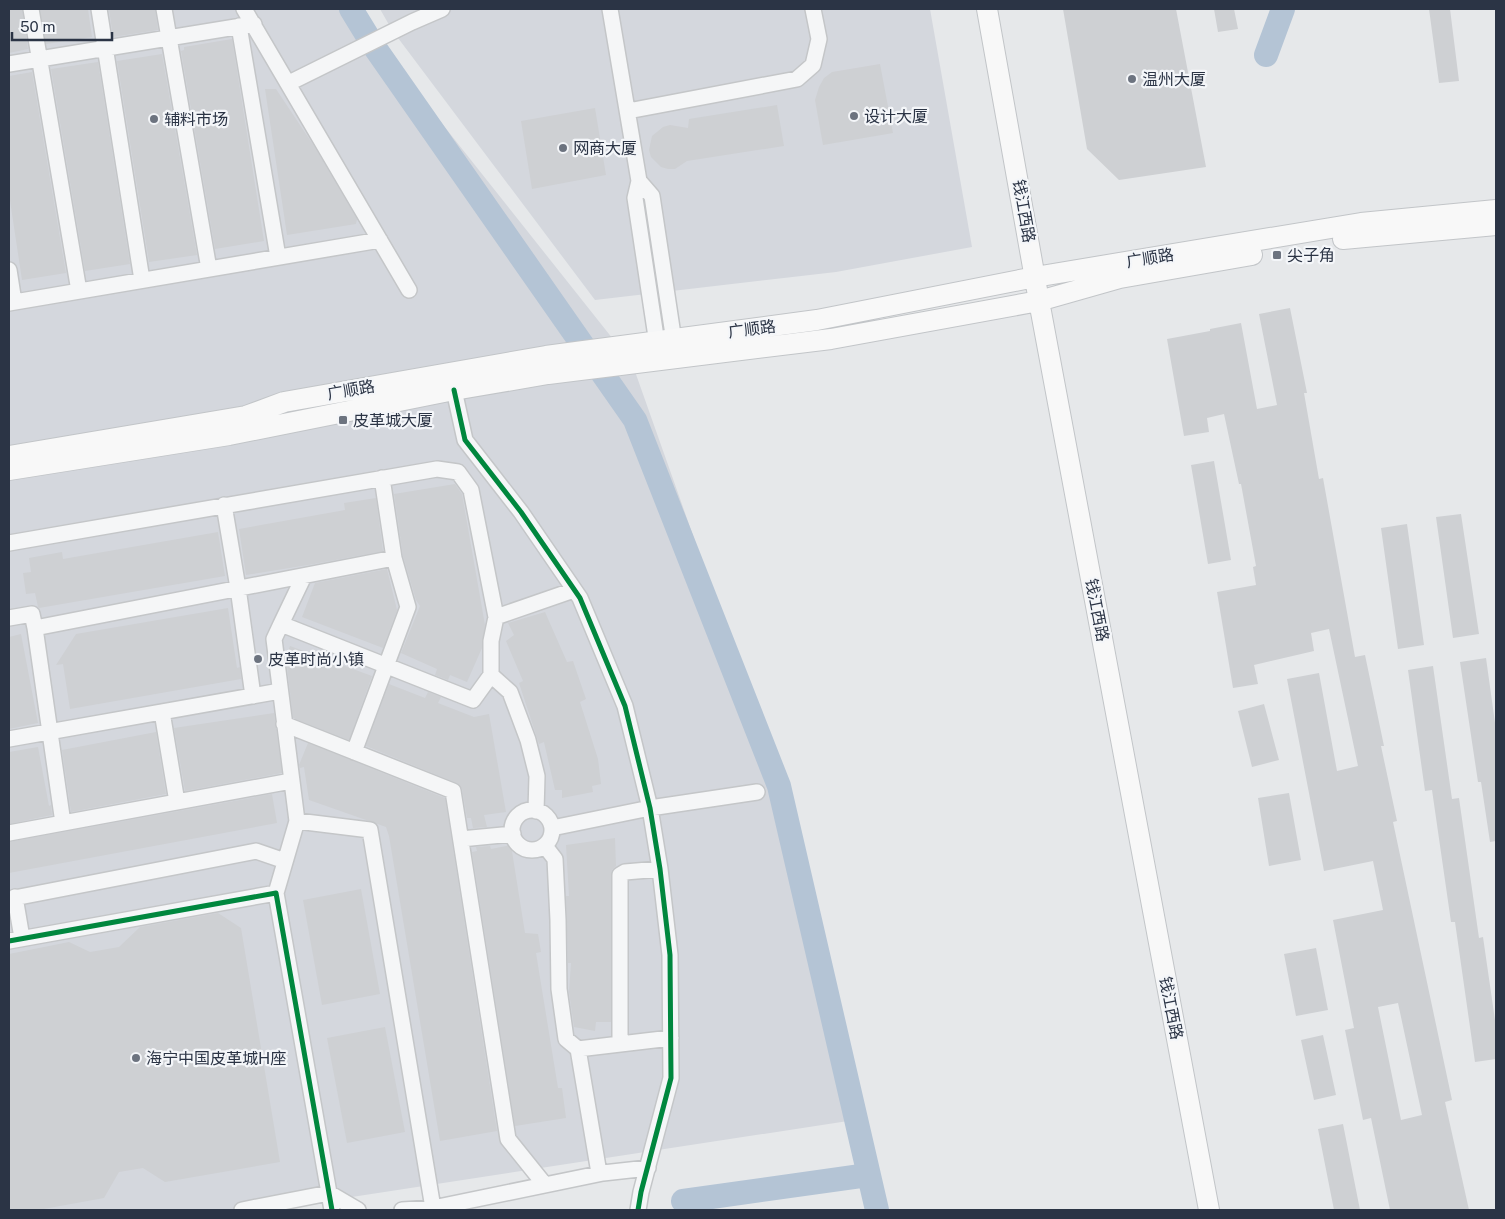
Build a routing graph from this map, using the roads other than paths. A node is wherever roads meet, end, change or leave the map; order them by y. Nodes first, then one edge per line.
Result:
1 (31, 9) edge
2 (99, 9) edge
3 (164, 9) edge
4 (244, 9) edge
5 (442, 9) edge
6 (610, 9) edge
7 (813, 9) edge
8 (987, 9) edge
9 (246, 25) junction
10 (169, 38) junction
11 (105, 48) junction
12 (40, 59) junction
13 (9, 64) edge
14 (289, 84) junction
15 (628, 111) junction
16 (1496, 210) edge
17 (1496, 225) edge
18 (380, 240) junction
19 (278, 257) junction
20 (209, 269) junction
21 (9, 270) edge
22 (1035, 277) junction
23 (142, 280) junction
24 (410, 290) dead end
25 (80, 291) junction
26 (1039, 301) junction
27 (12, 303) edge
28 (666, 349) junction
29 (547, 365) junction
30 (454, 390) junction
31 (9, 456) edge
32 (9, 470) edge
33 (382, 478) junction
34 (224, 505) junction
35 (9, 543) edge
36 (394, 558) junction
37 (304, 576) junction
38 (238, 588) junction
39 (574, 590) junction
40 (496, 617) junction
41 (9, 618) edge
42 (281, 624) junction
43 (35, 628) junction
44 (387, 666) junction
45 (490, 675) junction
46 (280, 691) junction
47 (253, 696) junction
48 (162, 712) junction
49 (284, 724) junction
50 (50, 732) junction
51 (9, 739) edge
52 (354, 752) junction
53 (292, 781) junction
54 (757, 792) dead end
55 (177, 802) junction
56 (650, 808) junction
57 (536, 811) junction
58 (297, 821) junction
59 (63, 823) junction
60 (552, 828) junction
61 (9, 833) edge
62 (513, 834) junction
63 (461, 839) junction
64 (545, 846) junction
65 (285, 861) junction
66 (660, 869) junction
67 (276, 893) junction
68 (12, 898) edge
69 (16, 940) edge
70 (671, 1038) junction
71 (620, 1043) junction
72 (578, 1049) junction
73 (648, 1168) junction
74 (599, 1173) junction
75 (545, 1185) junction
76 (329, 1193) junction
77 (433, 1208) junction
78 (242, 1210) edge
79 (332, 1210) edge
80 (358, 1210) edge
81 (402, 1210) edge
82 (638, 1210) edge
83 (1209, 1210) edge

1 - 12 street
2 - 11 street
3 - 10 street
4 - 9 street
5 - 14 street
6 - 15 street
7 - 15 street
8 - 22 main road, 钱江西路
9 - 10 street
9 - 14 street
9 - 19 street
10 - 11 street
10 - 20 street
11 - 12 street
11 - 23 street
12 - 13 street
12 - 25 street
14 - 18 street
15 - 28 street
16 - 22 main road, 广顺路
17 - 26 main road, 广顺路
18 - 19 street
18 - 24 street
19 - 20 street
20 - 23 street
21 - 27 street
22 - 26 main road, 钱江西路
22 - 28 main road, 广顺路
23 - 25 street
25 - 27 street
26 - 28 main road, 广顺路
26 - 83 main road, 钱江西路
28 - 29 main road, 广顺路
29 - 30 main road, 广顺路
29 - 31 main road, 广顺路
30 - 32 main road, 广顺路
30 - 39 street
33 - 34 street
33 - 36 street
33 - 40 street
34 - 35 street
34 - 38 street
36 - 37 street
36 - 44 street
37 - 38 street
37 - 42 street
38 - 43 street
38 - 47 street
39 - 40 street
39 - 56 street
40 - 45 street
41 - 43 street
42 - 44 street
42 - 46 street
43 - 50 street
44 - 45 street
44 - 52 street
45 - 57 street
46 - 47 street
46 - 49 street
47 - 48 street
48 - 50 street
48 - 55 street
49 - 52 street
49 - 53 street
50 - 51 street
50 - 59 street
52 - 63 street
53 - 55 street
53 - 58 street
54 - 56 street
55 - 59 street
56 - 60 street
56 - 66 street
57 - 60 street
57 - 62 street
58 - 65 street
58 - 77 street
59 - 61 street
60 - 64 street
62 - 63 street
62 - 64 street
63 - 75 street
64 - 72 street
65 - 67 street
65 - 68 street
66 - 70 street
66 - 71 street
67 - 69 street
67 - 76 street
68 - 69 street
70 - 71 street
70 - 73 street
71 - 72 street
72 - 74 street
73 - 74 street
73 - 82 street
74 - 75 street
75 - 77 street
76 - 78 street
76 - 79 street
76 - 80 street
77 - 81 street

